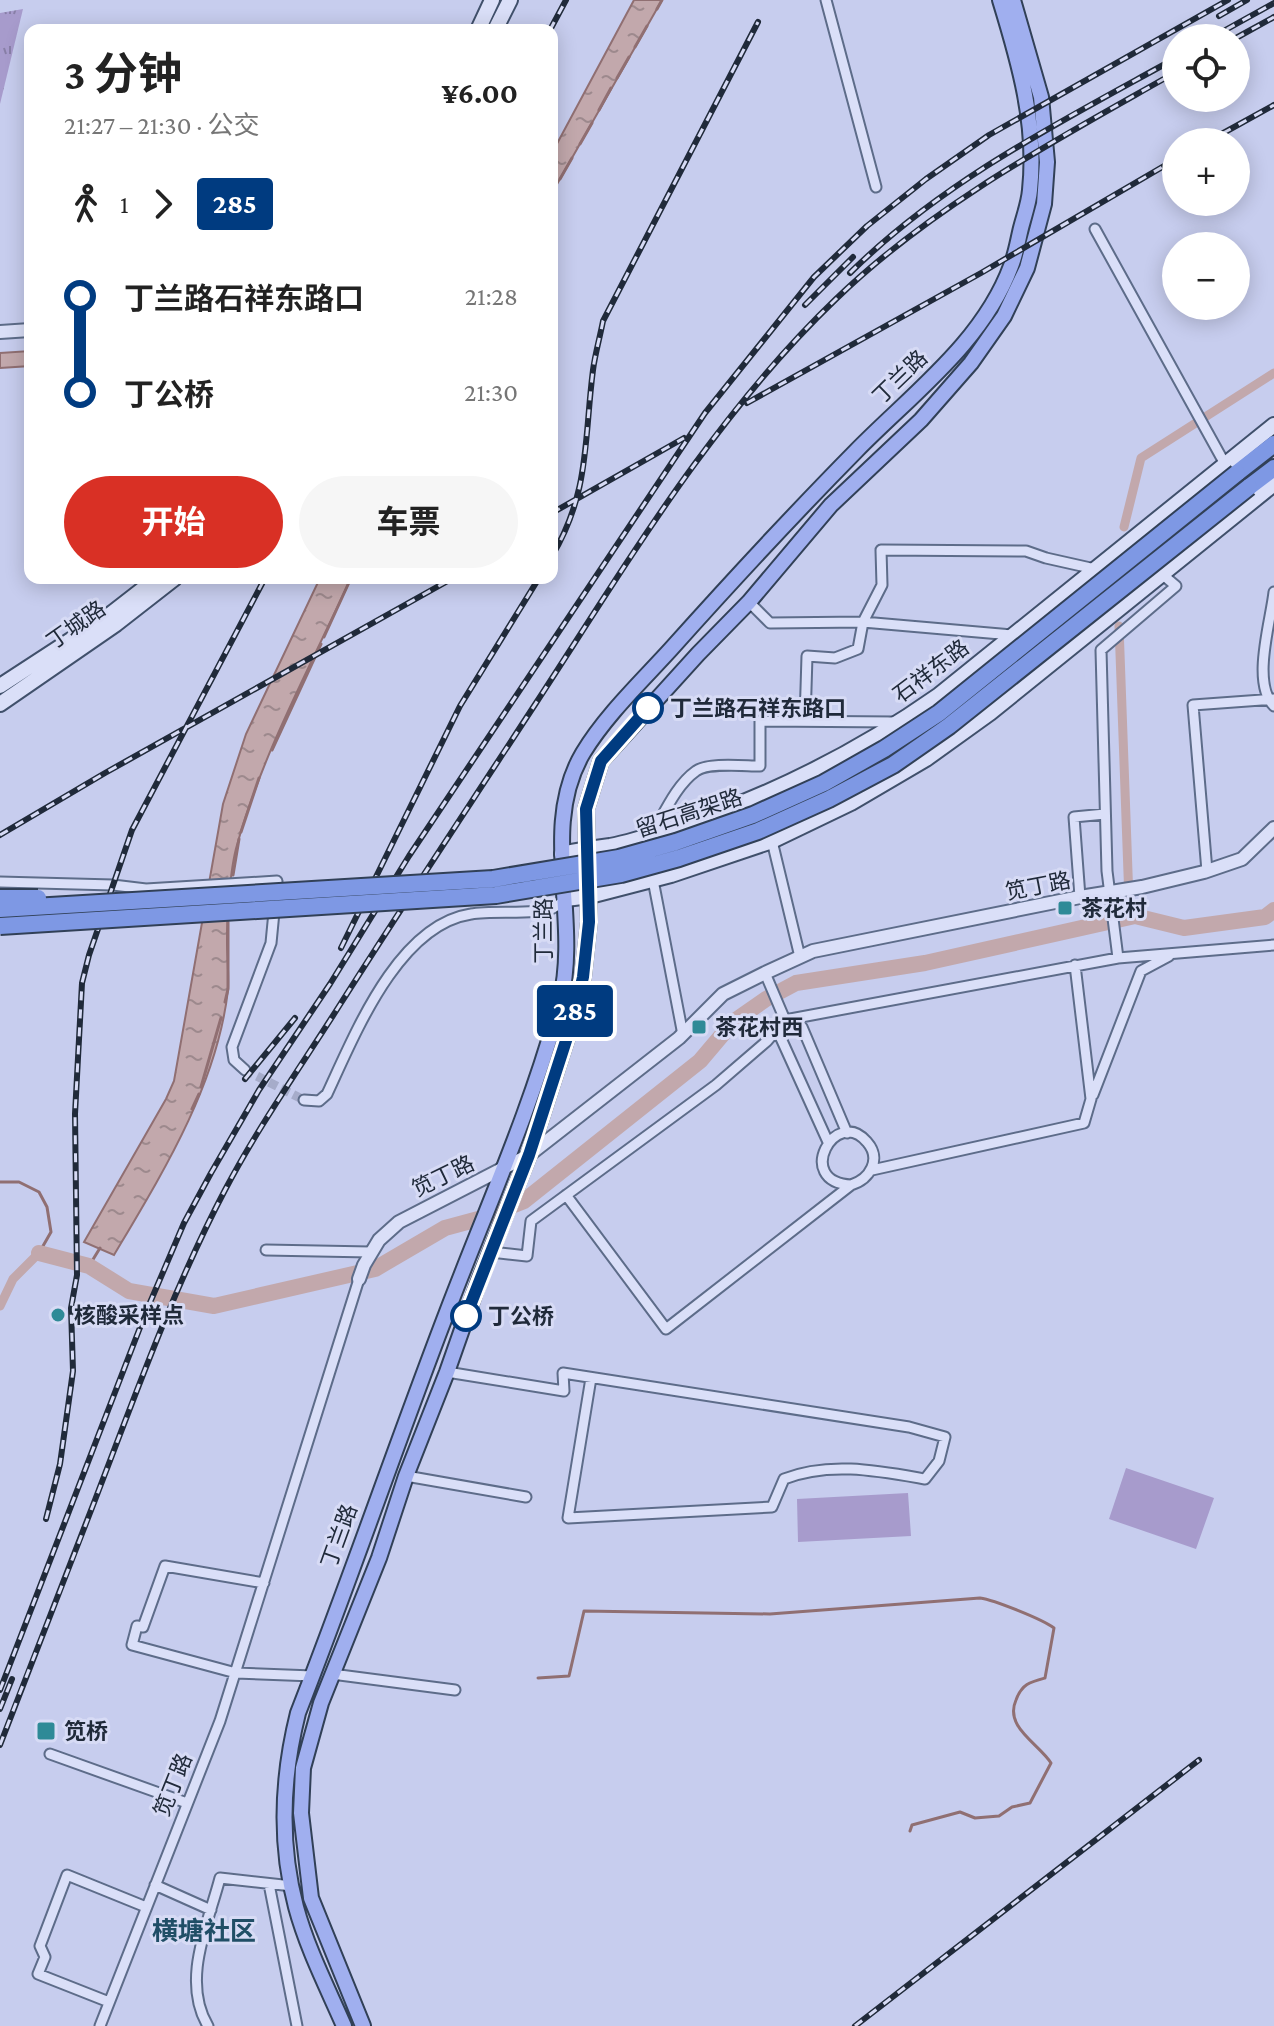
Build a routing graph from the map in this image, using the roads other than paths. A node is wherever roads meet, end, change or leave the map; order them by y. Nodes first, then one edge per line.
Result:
1 (492, 0) edge
2 (510, 0) edge
3 (826, 0) edge
4 (1000, 0) edge
5 (1013, 0) edge
6 (481, 24) edge
7 (498, 24) edge
8 (876, 187) dead end
9 (1095, 229) dead end
10 (24, 330) edge
11 (0, 332) edge
12 (1274, 425) edge
13 (1274, 444) edge
14 (1274, 468) edge
15 (1231, 469) junction
16 (1274, 484) edge
17 (1095, 569) junction
18 (1163, 575) junction
19 (149, 584) edge
20 (167, 584) edge
21 (1274, 592) edge
22 (749, 602) junction
23 (863, 622) junction
24 (1012, 635) junction
25 (0, 686) edge
26 (1272, 701) edge
27 (0, 704) edge
28 (805, 721) junction
29 (901, 722) junction
30 (1105, 814) junction
31 (1272, 833) edge
32 (652, 834) junction
33 (772, 841) junction
34 (587, 847) junction
35 (562, 854) junction
36 (1207, 871) junction
37 (653, 880) junction
38 (0, 882) edge
39 (590, 896) junction
40 (1113, 896) junction
41 (1080, 897) junction
42 (0, 898) edge
43 (566, 899) junction
44 (0, 909) edge
45 (157, 910) junction
46 (0, 926) edge
47 (0, 936) edge
48 (1274, 945) edge
49 (1172, 954) junction
50 (800, 957) junction
51 (1118, 958) junction
52 (1075, 965) junction
53 (766, 978) junction
54 (785, 1020) junction
55 (683, 1035) junction
56 (245, 1070) dead end
57 (1091, 1099) junction
58 (304, 1100) dead end
59 (847, 1133) junction
60 (828, 1142) junction
61 (529, 1155) junction
62 (501, 1170) junction
63 (872, 1170) junction
64 (851, 1185) junction
65 (566, 1195) junction
66 (266, 1250) dead end
67 (491, 1252) junction
68 (367, 1258) junction
69 (359, 1279) joint
70 (447, 1372) junction
71 (591, 1378) junction
72 (406, 1476) junction
73 (526, 1497) dead end
74 (264, 1583) junction
75 (236, 1673) junction
76 (332, 1674) junction
77 (313, 1676) junction
78 (455, 1690) dead end
79 (50, 1754) dead end
80 (187, 1803) junction
81 (269, 1884) junction
82 (155, 1885) junction
83 (292, 1886) junction
84 (146, 1907) junction
85 (211, 1910) junction
86 (109, 2002) junction
87 (203, 2023) edge
88 (100, 2026) edge
89 (297, 2026) edge
90 (344, 2026) edge
91 (363, 2026) edge

1 - 6 main road
2 - 7 main road
3 - 8 street
4 - 35 main road, 丁兰路
5 - 22 main road, 丁兰路
9 - 15 street
10 - 11 street
12 - 15 main road, 石祥东路
13 - 15 highway, 留石高架路
14 - 45 highway, 留石高架路, bridge
15 - 17 main road, 石祥东路
15 - 45 highway, 留石高架路, bridge
16 - 18 main road
17 - 23 street
17 - 24 main road, 石祥东路
18 - 30 street
18 - 33 main road
19 - 25 main road, 丁城路
20 - 27 main road, 丁城路
21 - 26 street
22 - 23 street
22 - 34 main road, 丁兰路
23 - 24 street
23 - 28 street
24 - 29 main road, 石祥东路
26 - 36 street
28 - 29 street
28 - 32 street
29 - 32 main road, 石祥东路
30 - 40 street
30 - 41 street
31 - 36 street, 笕丁路
32 - 34 main road, 石祥东路
33 - 37 main road
33 - 50 street
34 - 35 main road, 石祥东路
34 - 39 main road, 丁兰路
35 - 43 main road, 丁兰路
36 - 40 street, 笕丁路
37 - 39 main road
37 - 55 street
38 - 56 street
39 - 43 main road
39 - 61 main road, 丁兰路
40 - 41 street, 笕丁路
40 - 51 street
41 - 50 street, 笕丁路
42 - 45 highway, bridge
43 - 58 street
43 - 62 main road, 丁兰路
44 - 45 highway, 留石高架路, bridge
45 - 46 highway, 留石高架路, bridge
45 - 47 highway, bridge
48 - 49 street
49 - 51 street
49 - 57 street
50 - 53 street, 笕丁路
51 - 52 street
52 - 54 street
52 - 57 street
53 - 54 street
53 - 55 street, 笕丁路
54 - 59 street
54 - 60 street
54 - 65 street
55 - 61 street, 笕丁路
57 - 63 street
59 - 60 street
59 - 63 street
60 - 64 street
61 - 62 street, 笕丁路
61 - 67 main road, 丁兰路
62 - 68 street, 笕丁路
62 - 77 main road, 丁兰路
63 - 64 street
64 - 65 street
65 - 67 street
66 - 68 street
67 - 70 main road, 丁兰路
68 - 69 street, 笕丁路
69 - 74 street, 笕丁路
70 - 71 street
70 - 72 main road, 丁兰路
71 - 71 street
72 - 73 street
72 - 76 main road, 丁兰路
74 - 75 street, 笕丁路
74 - 75 street
75 - 77 street
75 - 80 street, 笕丁路
76 - 78 street
76 - 91 main road, 丁兰路
77 - 83 main road, 丁兰路
79 - 80 street
80 - 82 street, 笕丁路
81 - 83 street
81 - 85 street
81 - 89 street
82 - 84 street, 笕丁路
82 - 85 street
83 - 90 main road, 丁兰路
84 - 86 street, 笕丁路
84 - 86 street
85 - 87 street
86 - 88 street, 笕丁路

